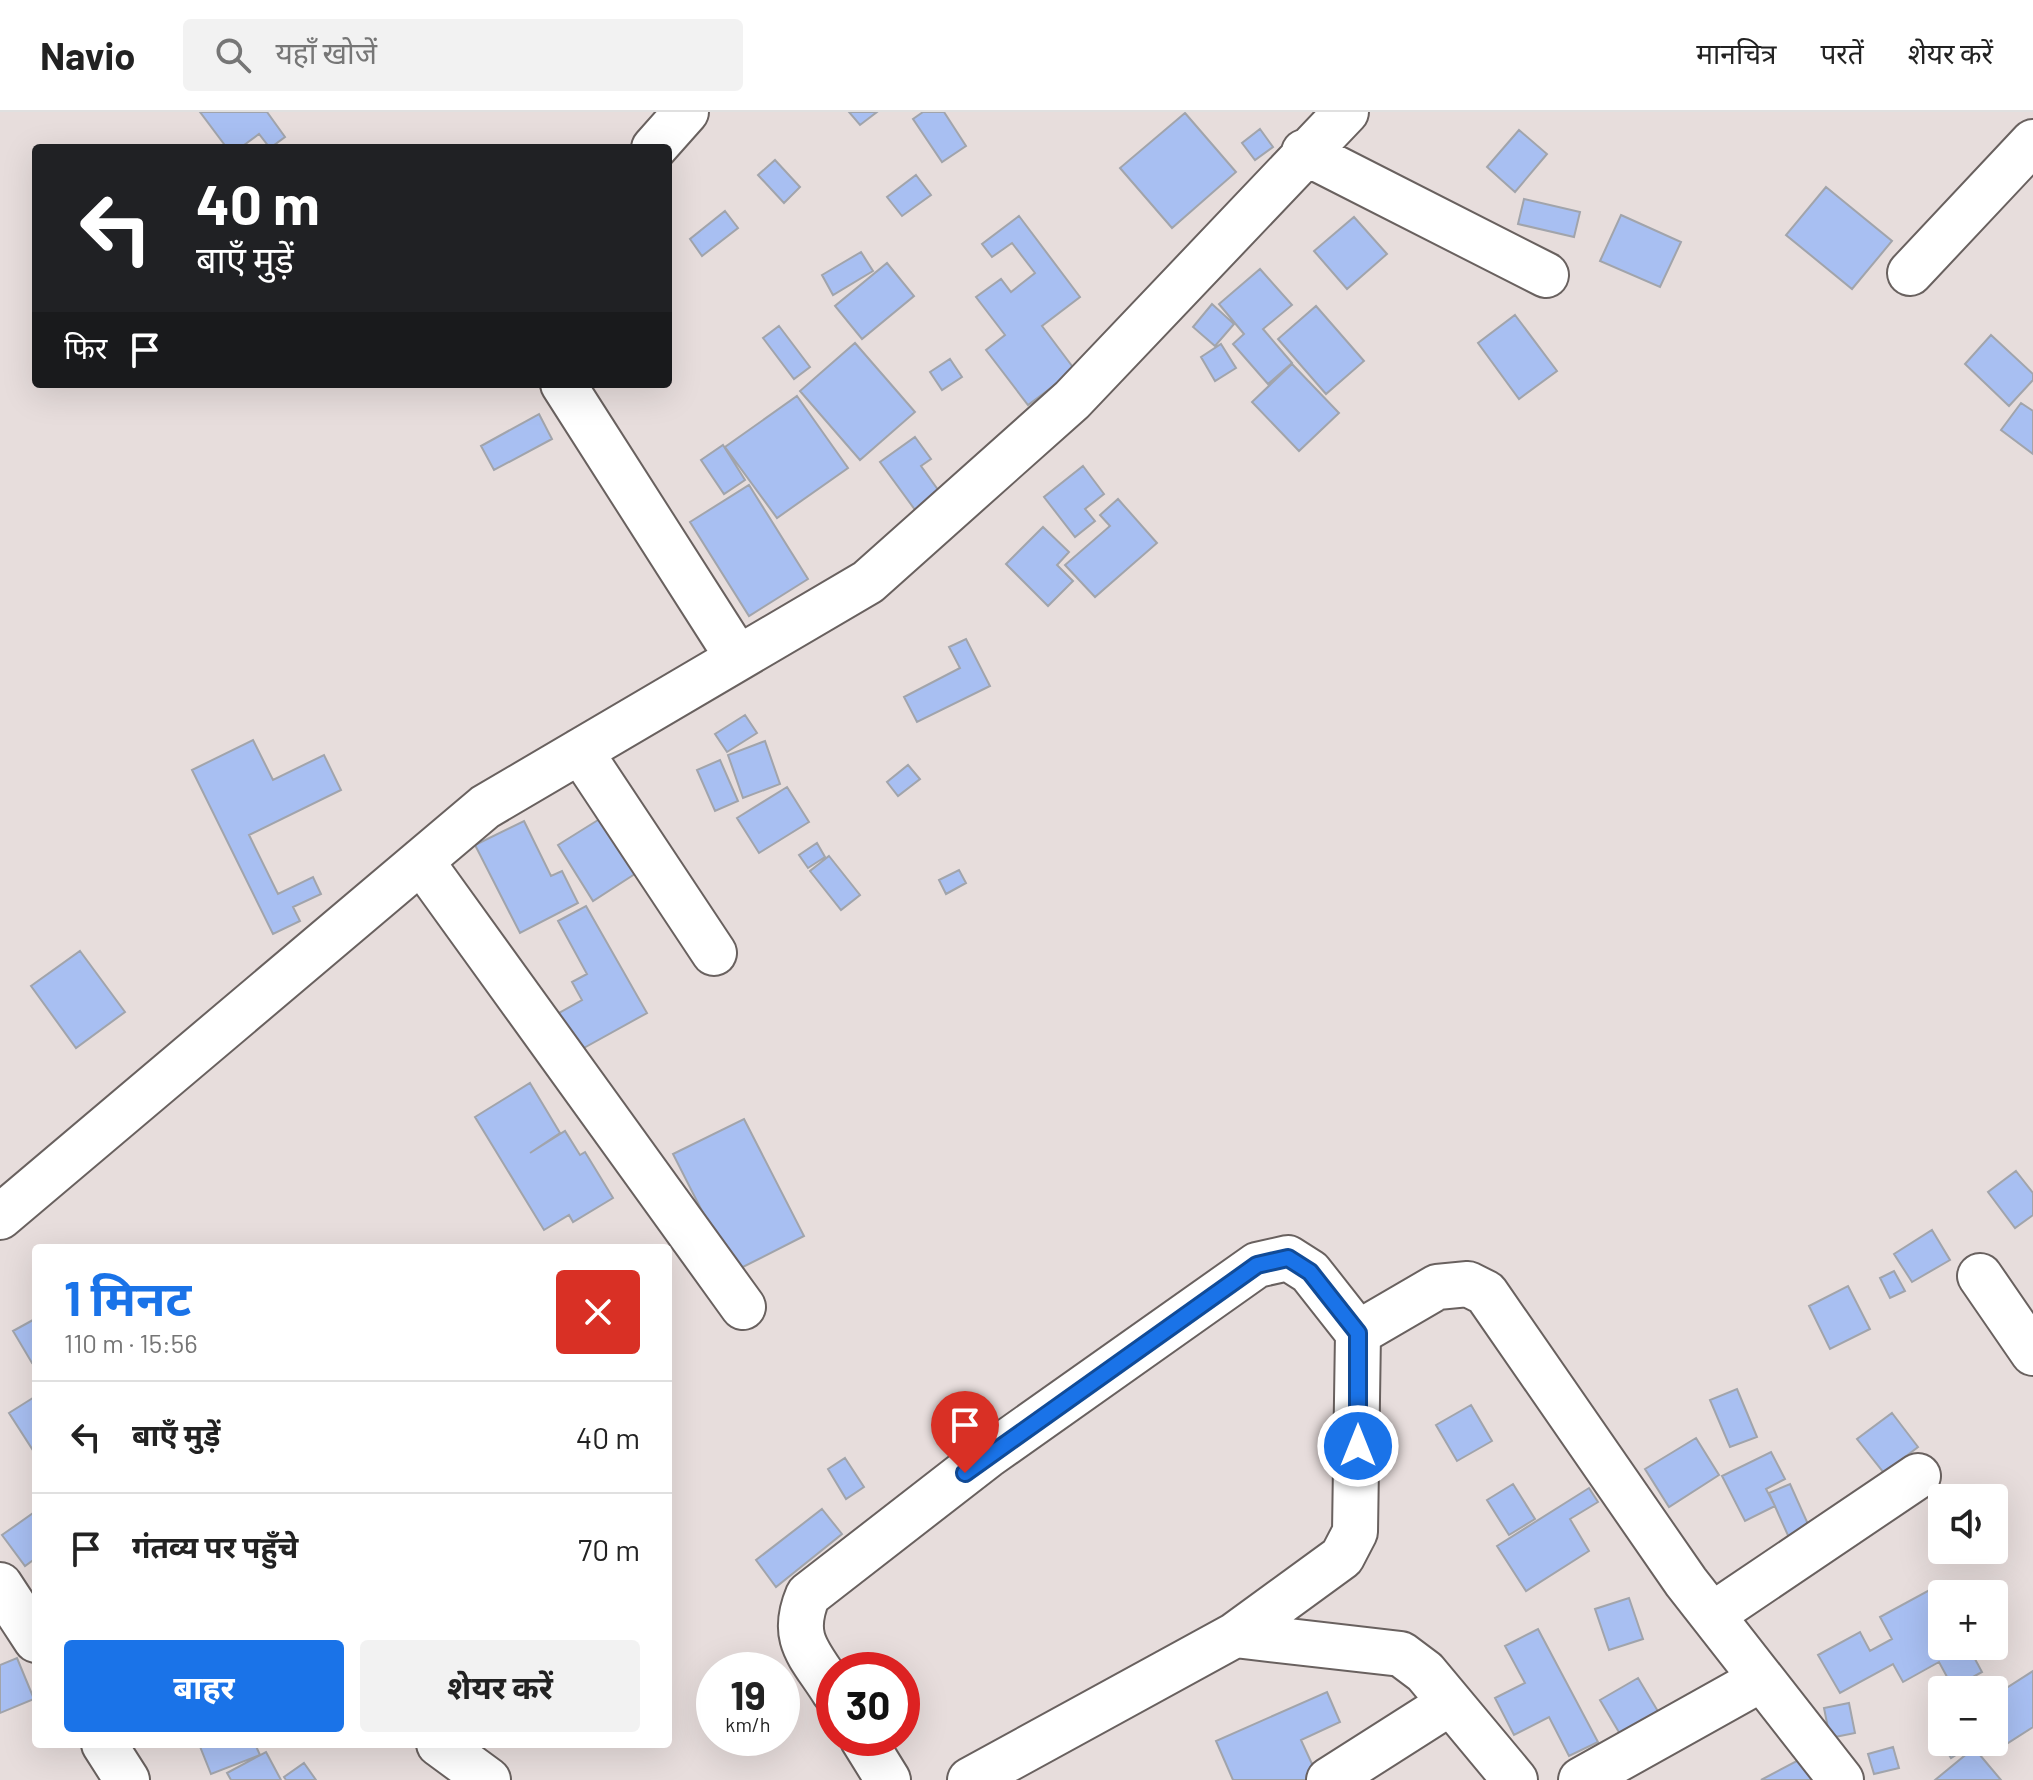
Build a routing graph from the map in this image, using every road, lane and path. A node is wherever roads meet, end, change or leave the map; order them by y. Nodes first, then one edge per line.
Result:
1 (686, 112) edge
2 (1321, 126) edge
3 (2033, 142) edge
4 (658, 144) edge
5 (1910, 273) dead end
6 (1546, 275) dead end
7 (566, 388) edge
8 (738, 658) junction
9 (580, 751) junction
10 (421, 861) junction
11 (714, 953) dead end
12 (0, 1217) edge
13 (1980, 1276) dead end
14 (743, 1307) dead end
15 (1358, 1333) junction
16 (2033, 1353) edge
17 (1918, 1476) dead end
18 (0, 1585) edge
19 (1712, 1615) junction
20 (32, 1634) edge
21 (1235, 1635) junction
22 (816, 1663) edge
23 (1760, 1680) junction
24 (1450, 1703) junction
25 (444, 1748) edge
26 (873, 1756) edge
27 (488, 1780) edge
28 (888, 1780) edge
29 (970, 1780) edge
30 (1329, 1780) edge
31 (1515, 1780) edge
32 (1581, 1780) edge
33 (1841, 1780) edge

1 - 4 street
2 - 6 street
2 - 8 street
3 - 5 street
7 - 8 street
8 - 9 street
9 - 10 street
9 - 11 street
10 - 12 street
10 - 14 street
13 - 16 street
15 - 19 street
15 - 21 street
15 - 22 street
17 - 19 street
18 - 20 street
19 - 23 street
21 - 24 street
21 - 29 street
23 - 32 street
23 - 33 street
24 - 30 street
24 - 31 street
25 - 27 street
26 - 28 street

